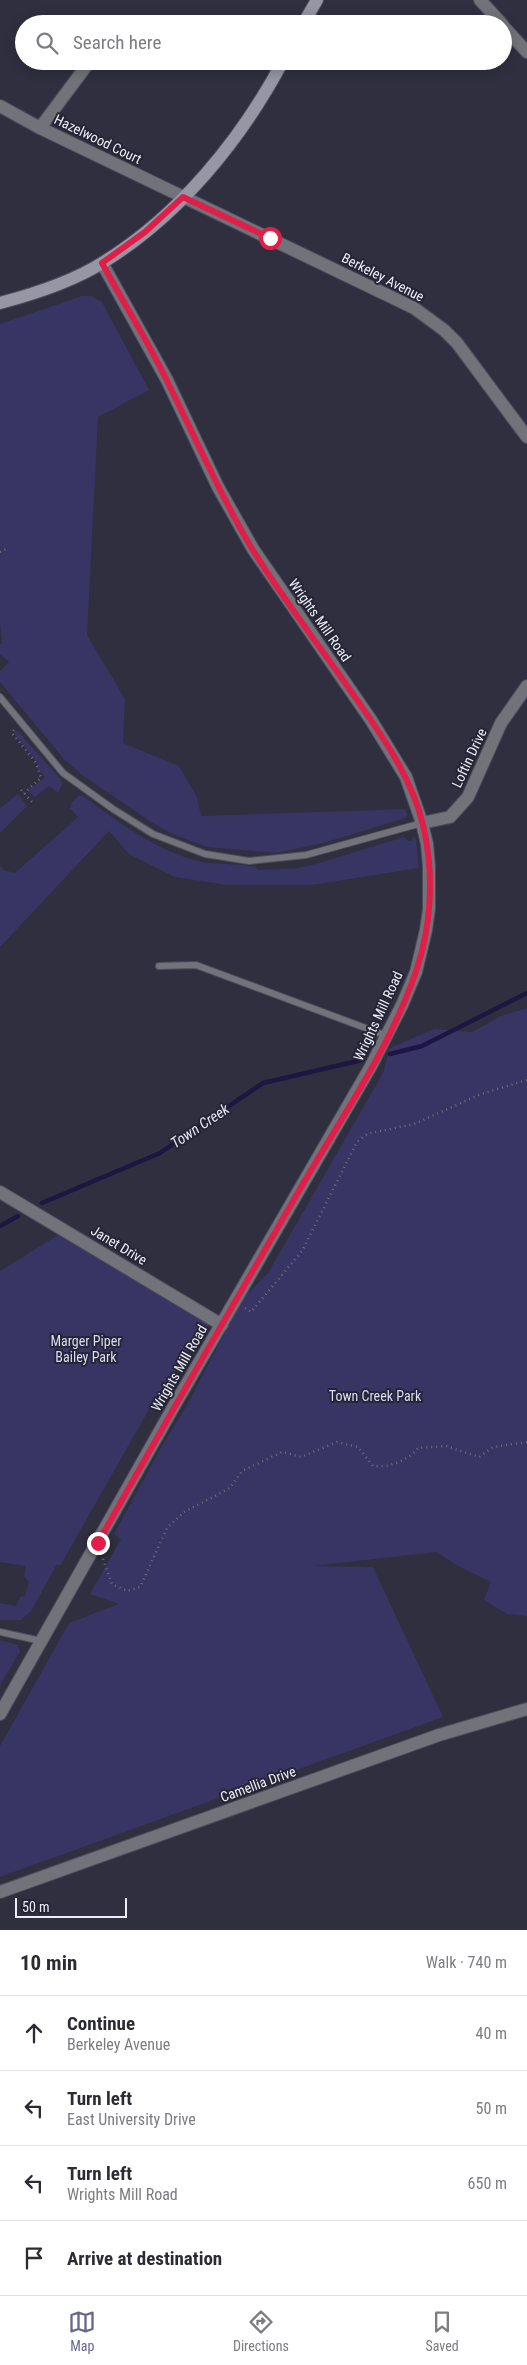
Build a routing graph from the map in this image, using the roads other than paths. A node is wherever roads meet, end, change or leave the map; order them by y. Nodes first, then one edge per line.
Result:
1 (317, 0) edge
2 (480, 0) edge
3 (308, 15) edge
4 (493, 15) edge
5 (512, 36) edge
6 (527, 52) edge
7 (83, 70) edge
8 (277, 70) edge
9 (0, 106) edge
10 (40, 128) junction
11 (183, 197) junction
12 (102, 263) junction
13 (0, 303) edge
14 (527, 437) edge
15 (527, 686) edge
16 (0, 697) edge
17 (422, 823) junction
18 (159, 966) dead end
19 (387, 1036) junction
20 (0, 1192) edge
21 (222, 1325) junction
22 (0, 1632) edge
23 (41, 1642) junction
24 (527, 1709) edge
25 (0, 1714) edge
26 (0, 1892) edge

1 - 3 main road
2 - 4 street
5 - 6 street
7 - 10 street
8 - 11 main road
9 - 10 street, Hazelwood Court
10 - 11 street, Hazelwood Court
11 - 12 main road
11 - 14 street, Berkeley Avenue
12 - 13 main road
12 - 17 street, Wrights Mill Road
15 - 17 street, Loftin Drive
16 - 17 lane
17 - 19 street, Wrights Mill Road
18 - 19 lane
19 - 21 street, Wrights Mill Road
20 - 21 street, Janet Drive
21 - 23 street, Wrights Mill Road
22 - 23 lane
23 - 25 street, Wrights Mill Road
24 - 26 street, Camellia Drive

